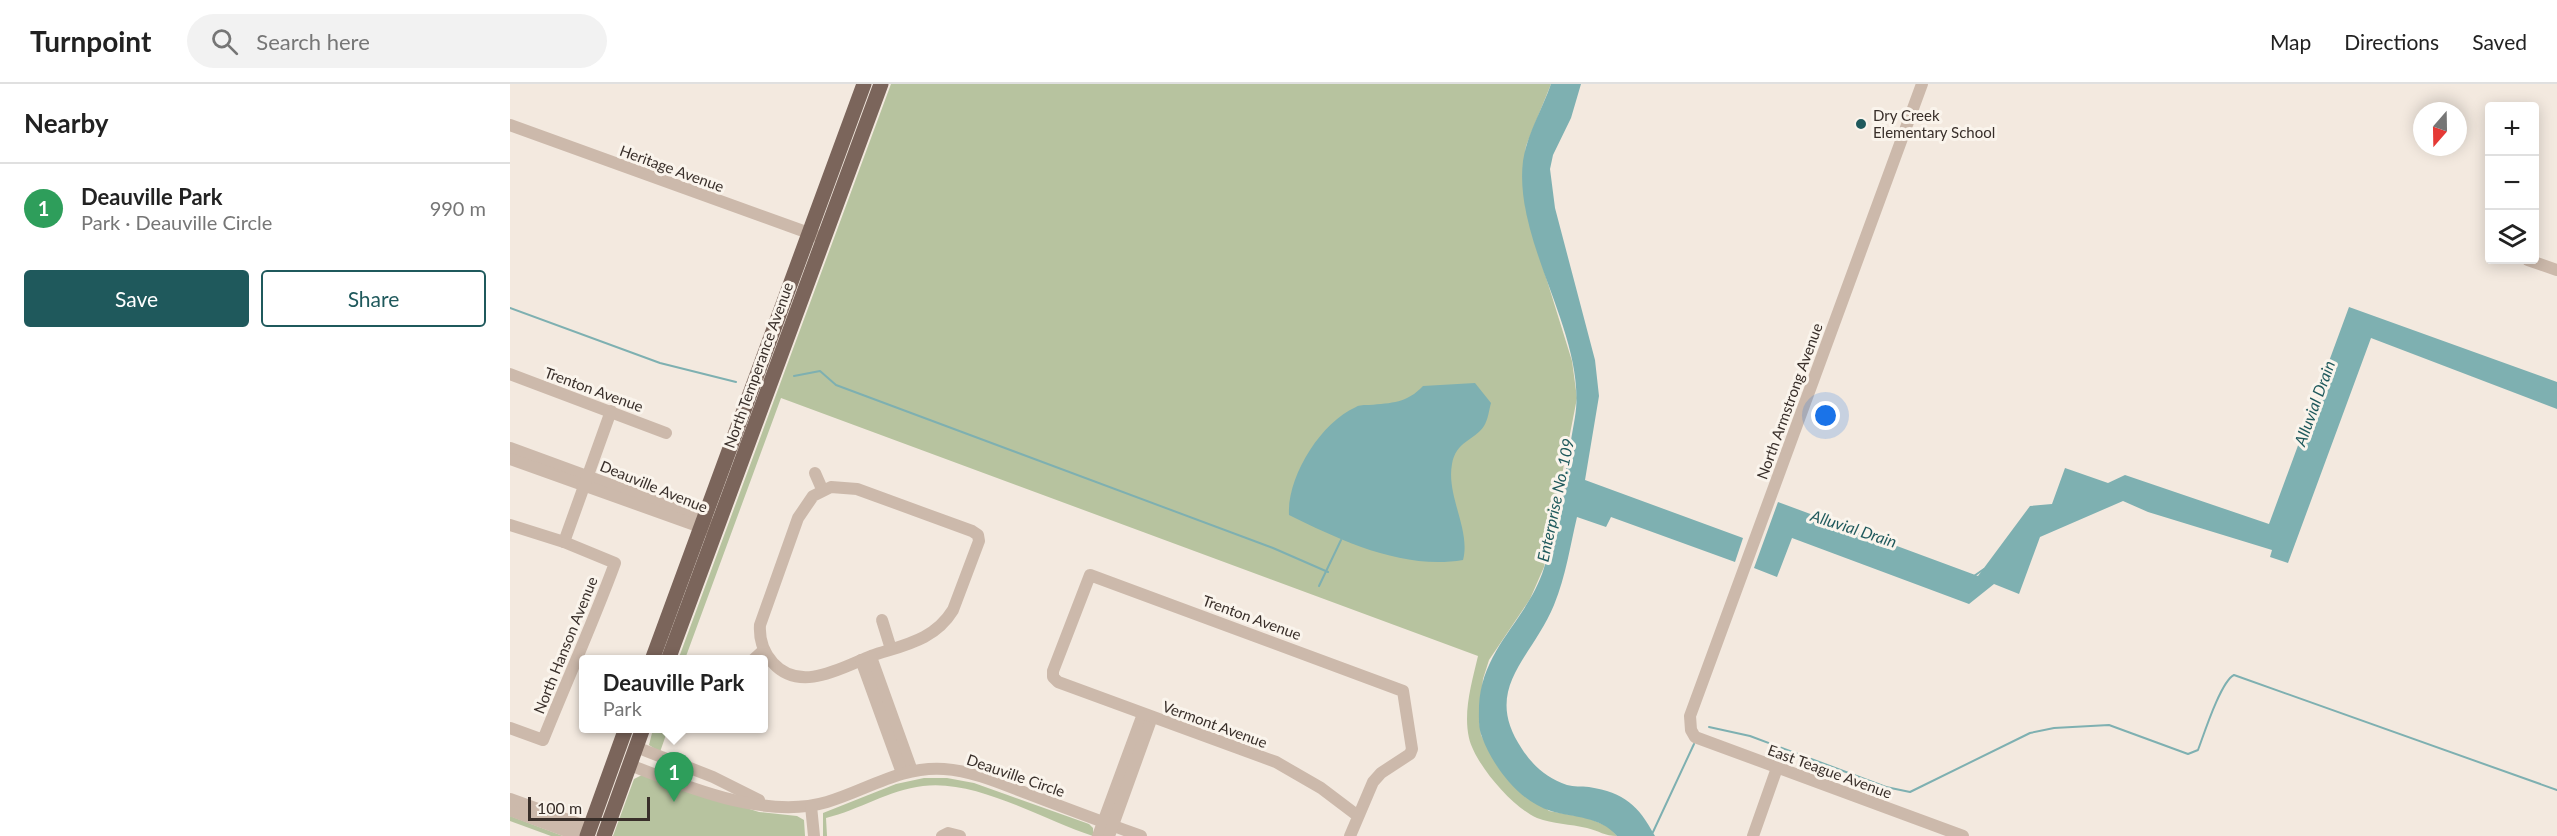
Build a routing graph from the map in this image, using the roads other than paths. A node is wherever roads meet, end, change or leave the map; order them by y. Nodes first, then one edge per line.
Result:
1 (864, 84) edge
2 (881, 84) edge
3 (1922, 84) edge
4 (510, 125) edge
5 (808, 233) junction
6 (824, 239) junction
7 (2539, 264) edge
8 (2557, 270) edge
9 (510, 374) edge
10 (611, 411) junction
11 (666, 433) dead end
12 (510, 448) edge
13 (510, 459) edge
14 (815, 473) dead end
15 (586, 481) junction
16 (822, 489) junction
17 (702, 524) junction
18 (510, 525) edge
19 (716, 530) junction
20 (564, 542) junction
21 (1090, 575) joint
22 (882, 620) dead end
23 (891, 649) junction
24 (764, 650) junction
25 (654, 655) edge
26 (670, 655) edge
27 (758, 655) edge
28 (768, 655) edge
29 (768, 655) edge
30 (866, 658) junction
31 (1148, 716) junction
32 (510, 728) edge
33 (1691, 729) joint
34 (624, 733) edge
35 (633, 733) edge
36 (641, 733) edge
37 (636, 747) junction
38 (630, 765) junction
39 (1777, 768) junction
40 (907, 772) junction
41 (510, 799) edge
42 (766, 803) junction
43 (811, 806) junction
44 (510, 810) edge
45 (1358, 816) junction
46 (1108, 828) edge
47 (586, 833) edge
48 (604, 836) edge
49 (814, 836) edge
50 (942, 836) edge
51 (960, 836) edge
52 (1098, 836) edge
53 (1141, 836) edge
54 (1350, 836) edge
55 (1753, 836) edge
56 (1963, 836) edge

1 - 5 main road, North Temperance Avenue
2 - 6 main road, North Temperance Avenue
3 - 33 street, North Armstrong Avenue
4 - 5 street, Heritage Avenue
5 - 6 street, Heritage Avenue
5 - 17 main road, North Temperance Avenue
6 - 19 main road, North Temperance Avenue
7 - 8 street
9 - 10 street, Trenton Avenue
10 - 11 street, Trenton Avenue
10 - 15 street
12 - 15 street, Deauville Avenue
13 - 15 street, Deauville Avenue
14 - 16 street
15 - 17 street, Deauville Avenue
15 - 20 street
16 - 23 street
16 - 24 street
17 - 19 street, Deauville Avenue
17 - 25 main road, North Temperance Avenue
18 - 20 street
19 - 26 main road, North Temperance Avenue
20 - 32 street, North Hanson Avenue
21 - 31 street, Vermont Avenue
21 - 45 street, Trenton Avenue
22 - 23 street
23 - 30 street
24 - 27 street
24 - 29 street
28 - 30 street
30 - 40 street
31 - 45 street, Vermont Avenue
31 - 46 street
33 - 39 street, East Teague Avenue
34 - 47 main road
35 - 38 main road
36 - 37 main road
37 - 38 main road
37 - 42 street, Deauville Circle
38 - 42 street, Deauville Circle
38 - 48 main road
39 - 55 street
39 - 56 street, East Teague Avenue
40 - 43 street, Deauville Circle
40 - 46 street, Deauville Circle
41 - 47 street
42 - 43 street, Deauville Circle
43 - 49 street
44 - 47 street
45 - 54 street
46 - 52 street
46 - 53 street, Deauville Circle
50 - 51 street

